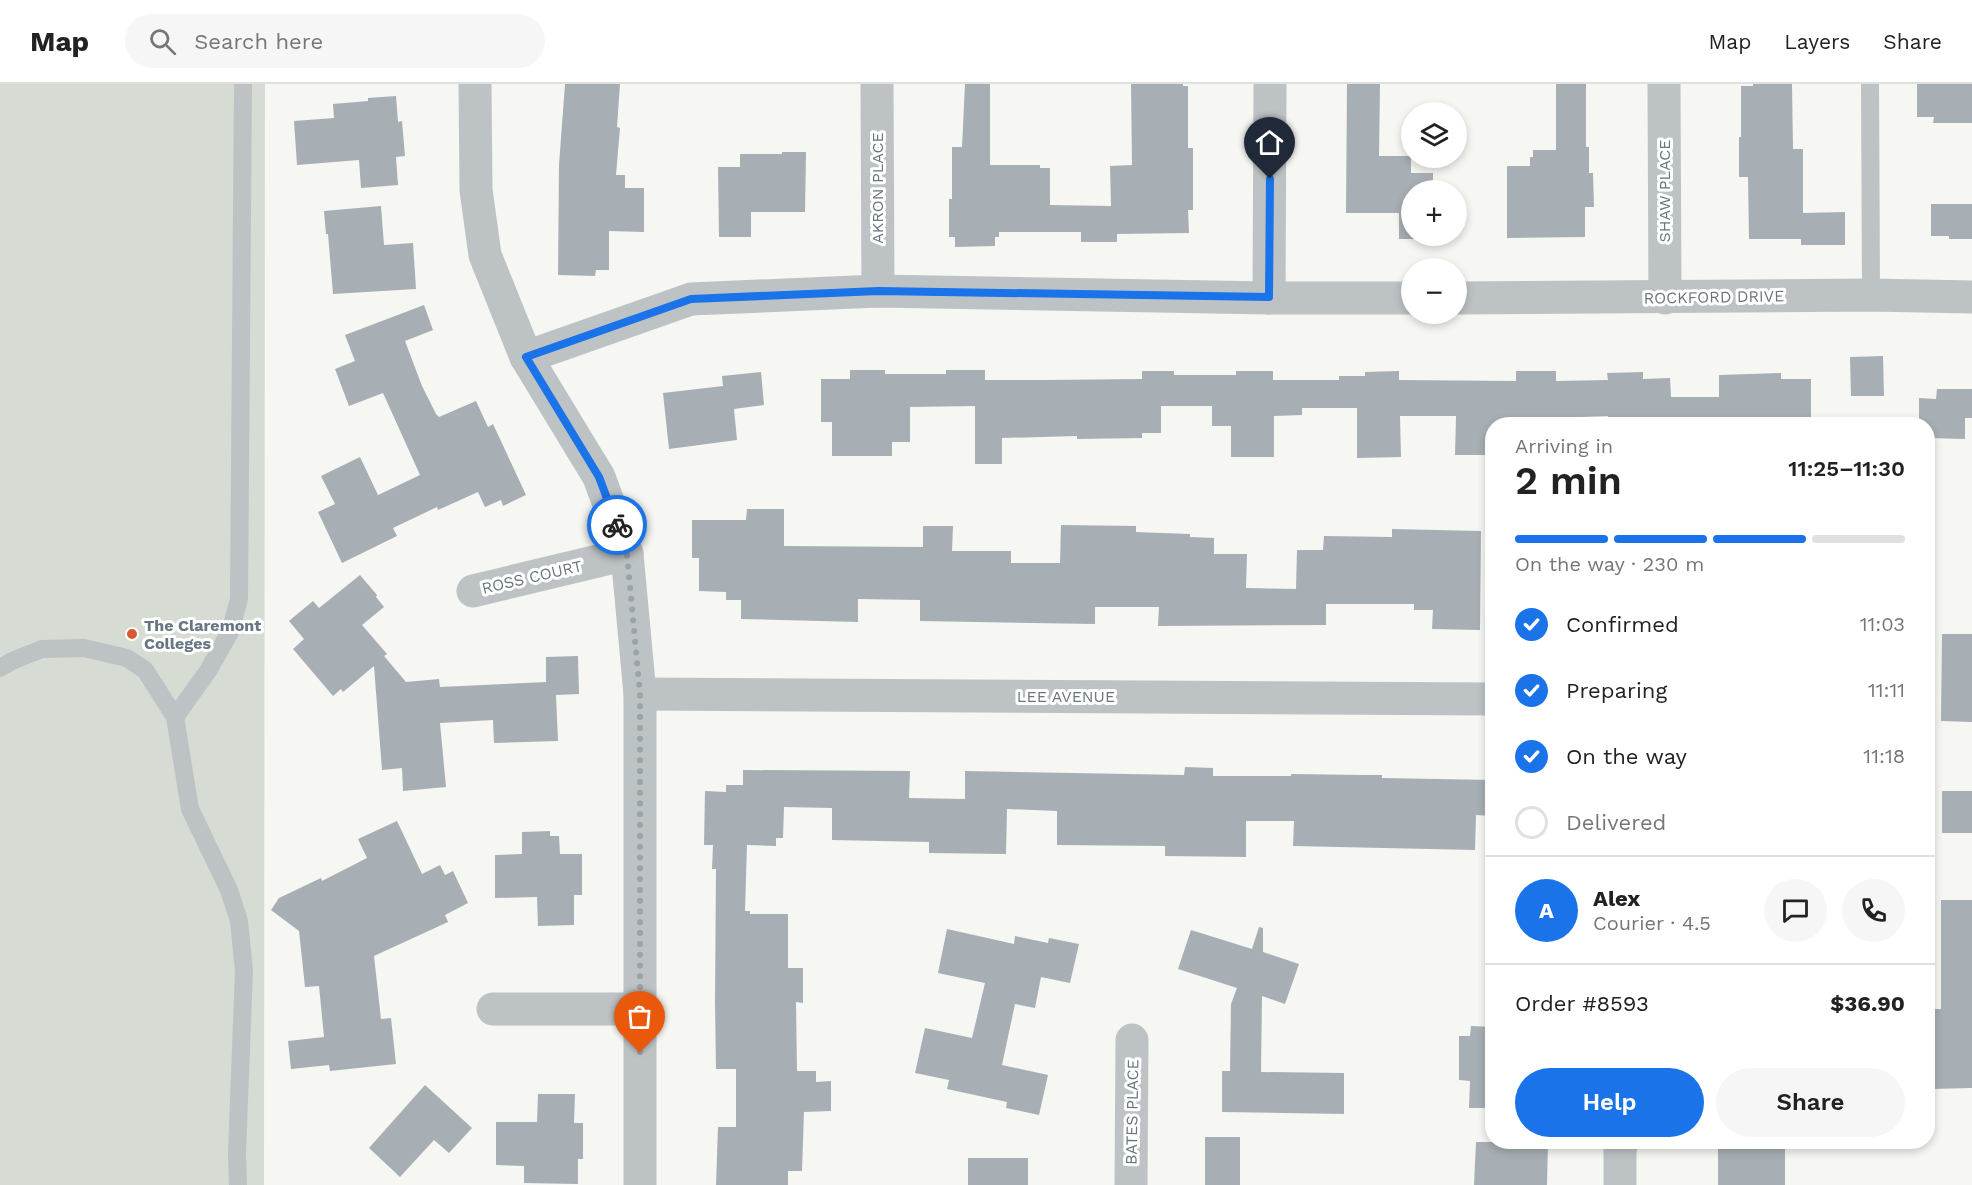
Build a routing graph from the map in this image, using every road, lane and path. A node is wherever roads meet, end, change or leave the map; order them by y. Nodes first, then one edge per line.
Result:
1 (243, 84) edge
2 (475, 84) edge
3 (877, 84) edge
4 (1270, 84) edge
5 (1664, 84) edge
6 (1870, 84) edge
7 (878, 291) junction
8 (1871, 295) junction
9 (1269, 297) junction
10 (1401, 297) edge
11 (1467, 297) edge
12 (1665, 297) junction
13 (1972, 297) edge
14 (526, 357) junction
15 (627, 554) junction
16 (473, 591) dead end
17 (0, 668) edge
18 (640, 694) junction
19 (1485, 699) edge
20 (175, 717) junction
21 (493, 1009) dead end
22 (640, 1009) junction
23 (1132, 1040) dead end
24 (1620, 1149) edge
25 (238, 1185) edge
26 (640, 1185) edge
27 (1131, 1185) edge
28 (1620, 1185) edge

1 - 20 lane
2 - 14 street
3 - 7 street, AKRON PLACE
4 - 9 street
5 - 12 street, SHAW PLACE
6 - 8 lane
7 - 9 street
7 - 14 street
8 - 12 street, ROCKFORD DRIVE
8 - 13 street, ROCKFORD DRIVE
9 - 10 street
11 - 12 street, ROCKFORD DRIVE
14 - 15 street
15 - 16 street, ROSS COURT
15 - 18 street
17 - 20 lane
18 - 19 street, LEE AVENUE
18 - 22 street
20 - 25 lane
21 - 22 street
22 - 26 street
23 - 27 street, BATES PLACE
24 - 28 street

